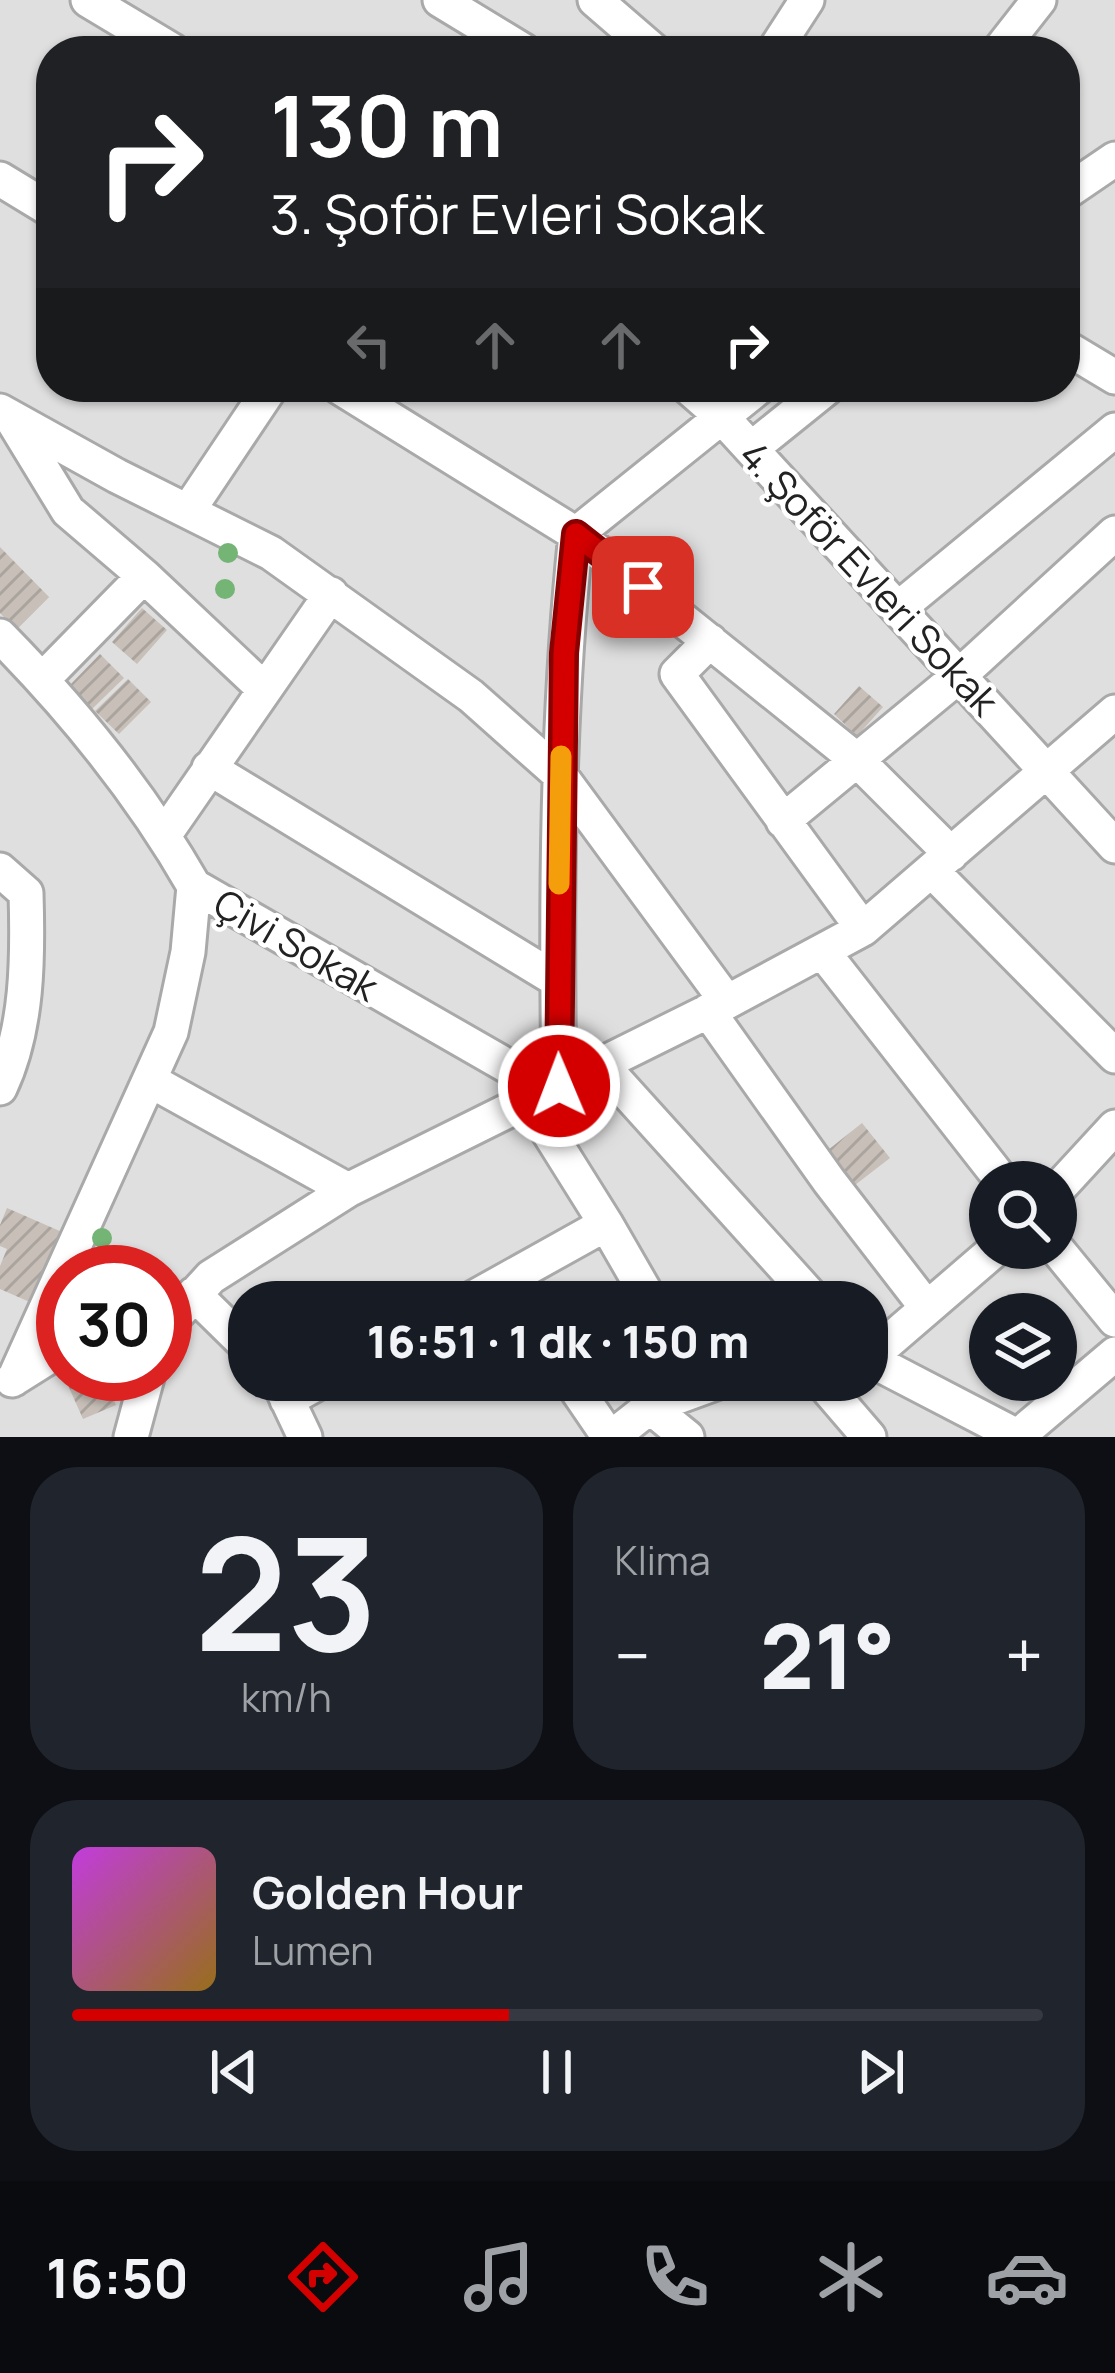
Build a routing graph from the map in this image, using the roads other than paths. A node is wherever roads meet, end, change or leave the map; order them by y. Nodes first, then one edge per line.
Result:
1 (88, 0) edge
2 (440, 0) edge
3 (595, 0) edge
4 (807, 0) edge
5 (1029, 3) edge
6 (148, 36) edge
7 (499, 36) edge
8 (637, 36) edge
9 (784, 36) edge
10 (1009, 36) edge
11 (1115, 159) edge
12 (0, 179) edge
13 (1080, 183) edge
14 (36, 201) edge
15 (1080, 356) edge
16 (1115, 376) edge
17 (262, 402) edge
18 (363, 402) edge
19 (705, 402) edge
20 (738, 402) edge
21 (809, 402) edge
22 (6, 414) edge
23 (720, 415) junction
24 (1115, 430) edge
25 (751, 449) junction
26 (188, 511) junction
27 (1115, 532) edge
28 (576, 534) junction
29 (144, 576) junction
30 (331, 594) junction
31 (899, 608) junction
32 (0, 636) edge
33 (710, 641) junction
34 (960, 675) junction
35 (43, 680) junction
36 (264, 689) junction
37 (1115, 712) edge
38 (857, 760) junction
39 (209, 768) junction
40 (1047, 772) junction
41 (560, 775) junction
42 (783, 821) junction
43 (165, 834) junction
44 (1115, 846) edge
45 (941, 863) junction
46 (0, 870) edge
47 (194, 886) junction
48 (13, 897) edge
49 (862, 929) junction
50 (823, 952) junction
51 (557, 980) junction
52 (718, 1007) junction
53 (1115, 1056) edge
54 (601, 1064) junction
55 (151, 1081) junction
56 (0, 1088) edge
57 (546, 1092) junction
58 (1115, 1127) edge
59 (987, 1161) edge
60 (1077, 1168) edge
61 (348, 1190) junction
62 (605, 1224) junction
63 (973, 1269) edge
64 (1073, 1269) edge
65 (525, 1281) edge
66 (639, 1281) edge
67 (797, 1281) edge
68 (194, 1294) junction
69 (192, 1296) edge
70 (928, 1308) junction
71 (1115, 1320) edge
72 (228, 1327) edge
73 (888, 1342) edge
74 (1115, 1354) edge
75 (36, 1365) edge
76 (888, 1369) edge
77 (7, 1383) edge
78 (141, 1401) edge
79 (287, 1401) edge
80 (584, 1401) edge
81 (664, 1401) edge
82 (838, 1401) edge
83 (650, 1407) junction
84 (131, 1437) edge
85 (305, 1437) edge
86 (610, 1437) edge
87 (687, 1437) edge
88 (869, 1437) edge
89 (1019, 1437) edge

1 - 6 street
2 - 7 street
3 - 8 street
4 - 9 street
5 - 10 street
11 - 13 street
12 - 14 street
15 - 16 street
17 - 26 street
18 - 28 street
19 - 23 street, 4. Şoför Evleri Sokak
20 - 23 street
21 - 25 street
22 - 26 street
22 - 29 street
23 - 25 street, 4. Şoför Evleri Sokak
23 - 28 street
24 - 31 street
25 - 31 street, 4. Şoför Evleri Sokak
26 - 30 street
27 - 34 street
28 - 33 street
28 - 41 street
29 - 35 street
29 - 36 street
30 - 36 street
30 - 41 street
31 - 34 street, 4. Şoför Evleri Sokak
32 - 35 street, Çivi Sokak
33 - 38 street
33 - 42 street
34 - 38 street
34 - 40 street, 4. Şoför Evleri Sokak
35 - 43 street, Çivi Sokak
36 - 39 street
37 - 40 street
38 - 42 street
38 - 45 street
39 - 43 street
39 - 51 street
40 - 44 street, 4. Şoför Evleri Sokak
40 - 45 street
41 - 51 street
41 - 52 street
42 - 49 street
43 - 47 street, Çivi Sokak
45 - 49 street
45 - 53 street
46 - 48 street
47 - 55 street
47 - 57 street, Çivi Sokak
48 - 56 street
49 - 50 street
50 - 52 street
50 - 59 street
51 - 57 street
52 - 54 street
52 - 70 street
54 - 57 street
54 - 67 street
55 - 61 street
55 - 77 street
57 - 61 street
57 - 62 street
58 - 60 street
61 - 68 street
62 - 65 street
62 - 66 street
63 - 70 street
64 - 71 street
68 - 69 street
68 - 72 street
70 - 73 street
74 - 89 street
75 - 77 street
76 - 89 street
78 - 84 street
79 - 85 street
80 - 86 street
81 - 83 street
82 - 88 street
83 - 86 street
83 - 87 street

